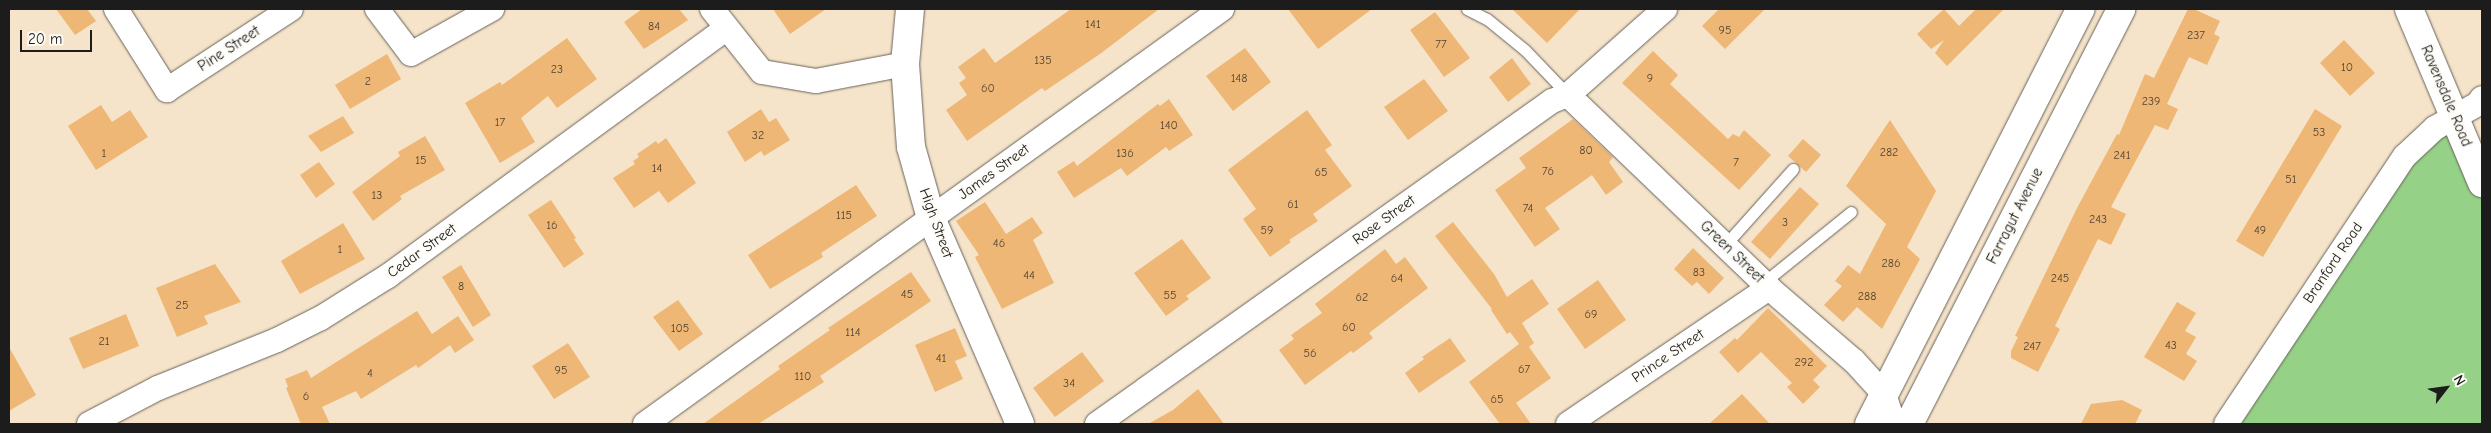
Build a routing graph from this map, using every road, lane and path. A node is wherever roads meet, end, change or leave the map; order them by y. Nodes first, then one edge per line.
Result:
1 (116, 9) edge
2 (291, 9) edge
3 (377, 9) edge
4 (492, 9) edge
5 (712, 9) edge
6 (910, 9) edge
7 (1222, 9) edge
8 (1467, 9) edge
9 (1665, 9) edge
10 (2080, 9) edge
11 (2122, 9) edge
12 (2408, 9) edge
13 (726, 29) junction
14 (905, 64) junction
15 (1568, 95) junction
16 (2482, 98) edge
17 (2455, 116) junction
18 (1792, 169) dead end
19 (1994, 179) junction
20 (2482, 183) edge
21 (2026, 195) junction
22 (1851, 212) dead end
23 (931, 218) junction
24 (1725, 245) junction
25 (1954, 256) junction
26 (1986, 273) junction
27 (1766, 285) junction
28 (1888, 416) edge
29 (89, 424) edge
30 (645, 424) edge
31 (1020, 424) edge
32 (1096, 424) edge
33 (1568, 424) edge
34 (2226, 424) edge

1 - 2 street, Pine Street
3 - 4 street
5 - 13 street
6 - 14 main road, High Street
7 - 23 street, James Street
8 - 15 lane
9 - 15 street, Rose Street
10 - 19 main road
11 - 21 main road, Farragut Avenue
12 - 17 main road, Ravensdale Road
13 - 14 street
13 - 29 street, Cedar Street
14 - 23 main road, High Street
15 - 24 street, Green Street
15 - 32 street, Rose Street
16 - 17 street, Branford Road
17 - 20 main road, Ravensdale Road
17 - 34 street, Branford Road
18 - 24 lane
19 - 21 main road
19 - 25 main road
21 - 26 main road, Farragut Avenue
22 - 27 lane
23 - 30 street, James Street
23 - 31 main road, High Street
24 - 27 street, Green Street
25 - 26 main road
25 - 28 main road
26 - 28 main road, Farragut Avenue
27 - 28 street, Green Street
27 - 33 street, Prince Street

